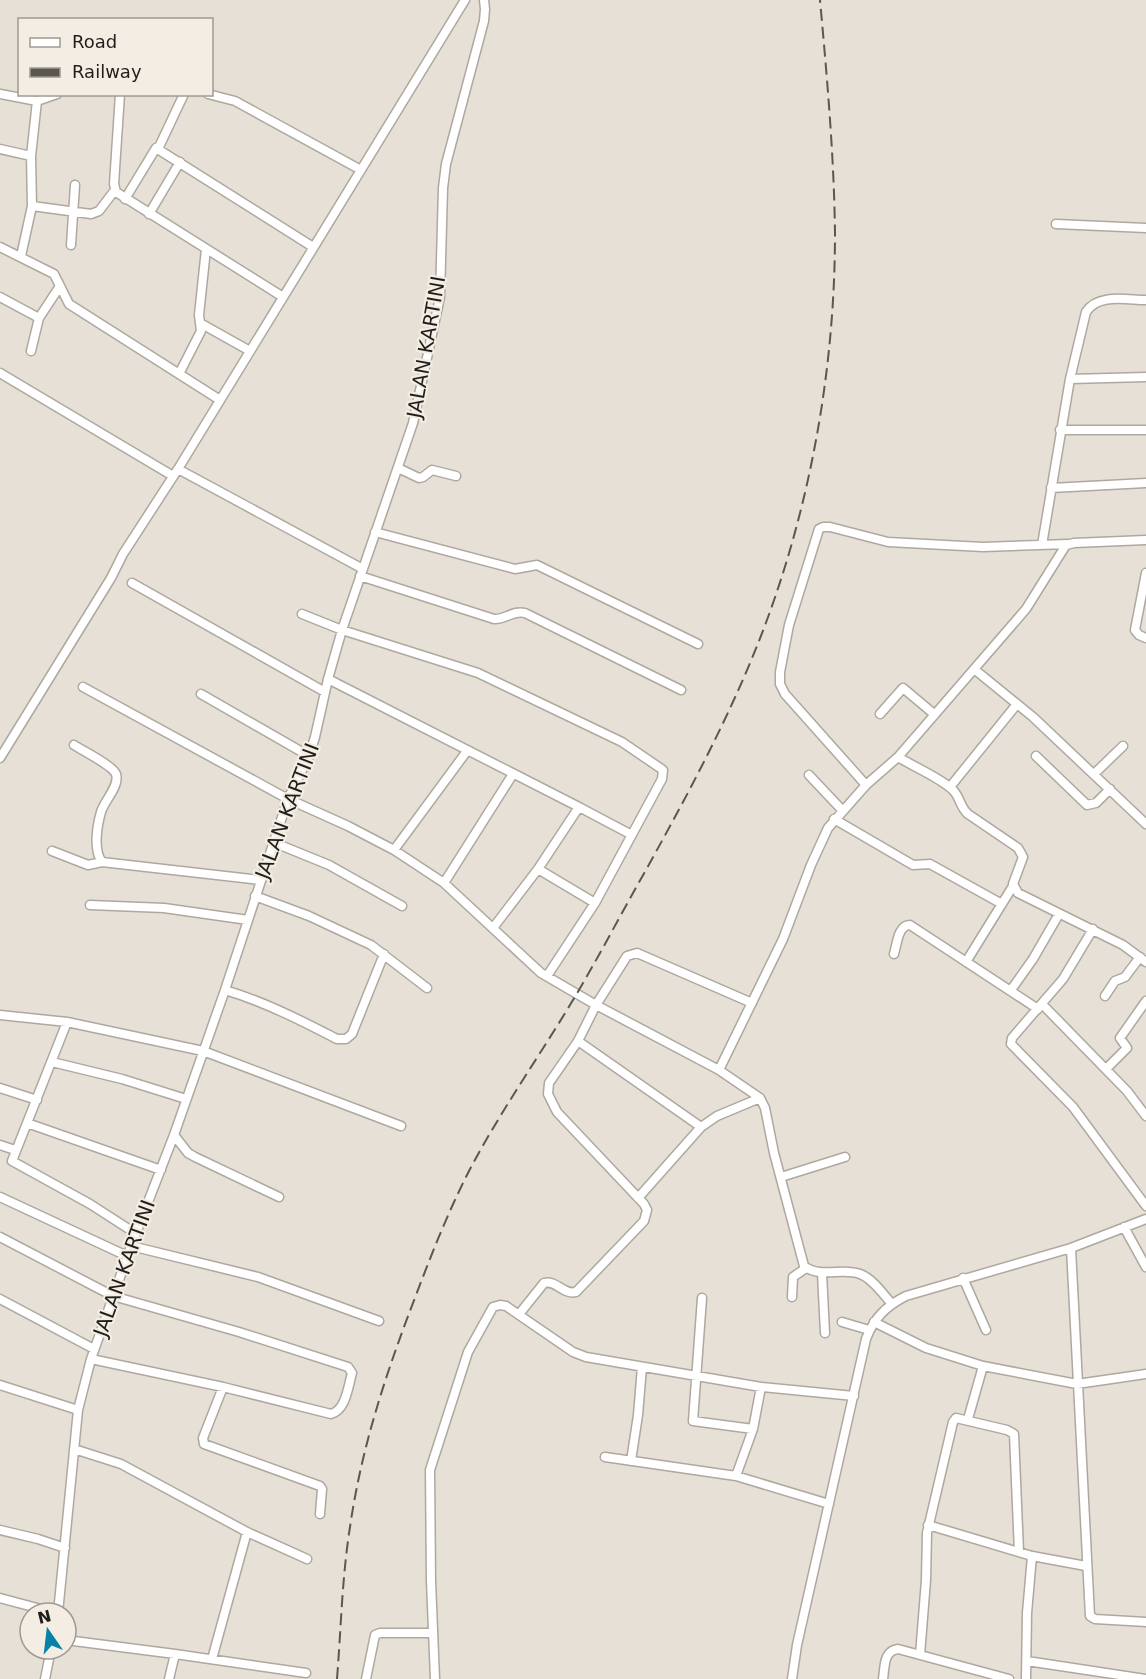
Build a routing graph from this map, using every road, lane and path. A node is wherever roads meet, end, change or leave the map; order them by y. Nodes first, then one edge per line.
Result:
1 (465, 0) edge
2 (490, 0) edge
3 (484, 4) edge
4 (0, 94) edge
5 (213, 95) edge
6 (51, 96) edge
7 (120, 96) edge
8 (183, 96) edge
9 (37, 101) junction
10 (0, 149) edge
11 (158, 149) junction
12 (31, 156) junction
13 (180, 162) junction
14 (361, 170) junction
15 (75, 185) dead end
16 (115, 190) junction
17 (125, 199) junction
18 (32, 206) junction
19 (73, 210) junction
20 (149, 214) junction
21 (1056, 224) dead end
22 (1146, 228) edge
23 (71, 245) dead end
24 (0, 247) edge
25 (313, 247) junction
26 (206, 249) junction
27 (21, 256) junction
28 (60, 286) junction
29 (0, 297) edge
30 (284, 297) junction
31 (1146, 300) edge
32 (39, 318) junction
33 (200, 322) junction
34 (31, 351) dead end
35 (250, 351) junction
36 (0, 373) edge
37 (180, 374) junction
38 (1146, 377) edge
39 (1070, 379) junction
40 (220, 400) junction
41 (1060, 430) junction
42 (1146, 430) edge
43 (398, 468) junction
44 (176, 473) junction
45 (456, 476) dead end
46 (1146, 483) edge
47 (1050, 488) junction
48 (375, 532) junction
49 (1146, 540) edge
50 (1068, 544) junction
51 (1042, 545) junction
52 (361, 572) junction
53 (1146, 573) edge
54 (132, 583) dead end
55 (302, 614) dead end
56 (342, 630) junction
57 (1146, 638) edge
58 (698, 644) dead end
59 (974, 669) junction
60 (328, 679) junction
61 (83, 687) dead end
62 (681, 690) dead end
63 (325, 692) junction
64 (201, 694) dead end
65 (1017, 704) junction
66 (880, 714) dead end
67 (934, 714) junction
68 (74, 745) dead end
69 (1123, 746) dead end
70 (467, 751) junction
71 (309, 756) junction
72 (1036, 756) dead end
73 (898, 757) junction
74 (0, 758) edge
75 (513, 774) junction
76 (1094, 774) junction
77 (809, 775) dead end
78 (866, 785) junction
79 (950, 788) junction
80 (1110, 789) junction
81 (288, 799) junction
82 (579, 807) junction
83 (842, 810) junction
84 (834, 819) junction
85 (1146, 824) edge
86 (632, 835) junction
87 (275, 843) junction
88 (394, 850) junction
89 (52, 851) dead end
90 (102, 862) junction
91 (538, 869) junction
92 (261, 880) junction
93 (444, 883) junction
94 (1013, 886) junction
95 (255, 896) junction
96 (595, 903) junction
97 (1002, 904) junction
98 (90, 906) dead end
99 (402, 906) dead end
100 (1059, 914) junction
101 (248, 920) junction
102 (493, 928) junction
103 (1093, 929) junction
104 (384, 954) junction
105 (894, 954) dead end
106 (1143, 959) edge
107 (966, 962) junction
108 (547, 976) junction
109 (427, 988) dead end
110 (225, 990) junction
111 (1011, 990) junction
112 (1105, 996) dead end
113 (1146, 1001) edge
114 (752, 1003) junction
115 (596, 1005) junction
116 (1040, 1007) junction
117 (0, 1015) edge
118 (67, 1022) junction
119 (578, 1041) junction
120 (204, 1051) junction
121 (52, 1062) junction
122 (1106, 1069) junction
123 (718, 1070) junction
124 (0, 1088) edge
125 (760, 1098) junction
126 (186, 1099) junction
127 (37, 1100) junction
128 (1146, 1116) edge
129 (27, 1123) junction
130 (401, 1126) dead end
131 (701, 1127) junction
132 (174, 1135) junction
133 (0, 1145) edge
134 (15, 1150) junction
135 (845, 1157) dead end
136 (161, 1170) junction
137 (781, 1177) junction
138 (0, 1197) edge
139 (279, 1197) dead end
140 (638, 1198) junction
141 (1146, 1206) edge
142 (1146, 1219) edge
143 (1124, 1227) junction
144 (135, 1233) junction
145 (0, 1237) edge
146 (130, 1246) junction
147 (1071, 1248) junction
148 (127, 1256) junction
149 (1146, 1267) edge
150 (806, 1268) junction
151 (822, 1273) junction
152 (963, 1278) junction
153 (113, 1296) junction
154 (792, 1297) dead end
155 (702, 1298) dead end
156 (0, 1299) edge
157 (891, 1303) junction
158 (520, 1313) junction
159 (379, 1321) dead end
160 (842, 1322) dead end
161 (874, 1322) junction
162 (869, 1330) junction
163 (986, 1330) dead end
164 (825, 1332) dead end
165 (94, 1349) junction
166 (91, 1359) junction
167 (983, 1366) junction
168 (642, 1367) junction
169 (1146, 1374) edge
170 (696, 1376) junction
171 (1077, 1384) junction
172 (0, 1385) edge
173 (223, 1387) junction
174 (761, 1387) junction
175 (854, 1396) junction
176 (78, 1410) junction
177 (969, 1419) junction
178 (753, 1429) junction
179 (74, 1449) junction
180 (605, 1457) dead end
181 (631, 1461) junction
182 (736, 1476) junction
183 (830, 1504) junction
184 (320, 1514) dead end
185 (928, 1525) junction
186 (0, 1530) edge
187 (248, 1532) junction
188 (65, 1548) junction
189 (1019, 1552) junction
190 (1032, 1556) junction
191 (307, 1559) dead end
192 (1086, 1566) junction
193 (0, 1598) edge
194 (58, 1601) edge
195 (18, 1603) edge
196 (1146, 1622) edge
197 (432, 1633) junction
198 (78, 1641) edge
199 (175, 1653) junction
200 (920, 1655) junction
201 (212, 1659) junction
202 (1027, 1660) junction
203 (49, 1661) edge
204 (306, 1673) dead end
205 (45, 1679) edge
206 (169, 1679) edge
207 (366, 1679) edge
208 (435, 1679) edge
209 (792, 1679) edge
210 (884, 1679) edge
211 (1009, 1679) edge
212 (1026, 1679) edge
213 (1146, 1679) edge

1 - 14 street
2 - 3 street, JALAN KARTINI
3 - 43 street, JALAN KARTINI
4 - 9 street
5 - 14 street
6 - 9 street
7 - 16 street
8 - 11 street
9 - 12 street
10 - 12 street
11 - 13 street
11 - 17 street
12 - 18 street
13 - 20 street
13 - 25 street
14 - 25 street
15 - 19 street
16 - 17 street
16 - 19 street
17 - 20 street
18 - 19 street
18 - 27 street
19 - 23 street
20 - 26 street
21 - 22 street
24 - 27 street
25 - 30 street
26 - 30 street
26 - 33 street
27 - 28 street
28 - 32 street
28 - 37 street
29 - 32 street
30 - 35 street
31 - 39 street
32 - 34 street
33 - 35 street
33 - 37 street
35 - 40 street
36 - 44 street
37 - 40 street
38 - 39 street
39 - 41 street
40 - 44 street
41 - 42 street
41 - 47 street
43 - 45 street
43 - 48 street, JALAN KARTINI
44 - 52 street
44 - 74 street
46 - 47 street
47 - 51 street
48 - 52 street, JALAN KARTINI
48 - 58 street
49 - 50 street
50 - 51 street
50 - 59 street
51 - 78 street
52 - 56 street, JALAN KARTINI
52 - 62 street
53 - 57 street
54 - 63 street
55 - 56 street
56 - 60 street, JALAN KARTINI
56 - 86 street
59 - 65 street
59 - 67 street
60 - 63 street, JALAN KARTINI
60 - 70 street
61 - 81 street
63 - 71 street, JALAN KARTINI
64 - 71 street
65 - 76 street
65 - 79 street
66 - 67 street
67 - 73 street
68 - 90 street
69 - 76 street
70 - 75 street
70 - 88 street
71 - 81 street, JALAN KARTINI
72 - 80 street
73 - 78 street
73 - 79 street
75 - 82 street
75 - 93 street
76 - 80 street
77 - 83 street
78 - 83 street
79 - 94 street
80 - 85 street
81 - 87 street, JALAN KARTINI
81 - 88 street
82 - 86 street
82 - 91 street
83 - 84 street
84 - 97 street
84 - 114 street
86 - 96 street
87 - 92 street, JALAN KARTINI
87 - 99 street
88 - 93 street
89 - 90 street
90 - 92 street
91 - 96 street
91 - 102 street
92 - 95 street, JALAN KARTINI
93 - 102 street
94 - 97 street
94 - 100 street
95 - 101 street, JALAN KARTINI
95 - 104 street
96 - 108 street
97 - 107 street
98 - 101 street
100 - 103 street
100 - 111 street
101 - 110 street, JALAN KARTINI
102 - 108 street
103 - 106 street
103 - 116 street
104 - 109 street
104 - 110 street
105 - 107 street
106 - 112 street
107 - 111 street
108 - 115 street
110 - 120 street, JALAN KARTINI
111 - 116 street
113 - 122 street
114 - 115 street
114 - 123 street
115 - 119 street
115 - 123 street
116 - 122 street
116 - 141 street
117 - 118 street
118 - 120 street
118 - 121 street
119 - 131 street
119 - 140 street
120 - 126 street, JALAN KARTINI
120 - 130 street
121 - 126 street
121 - 127 street
122 - 128 street
123 - 125 street
124 - 127 street
125 - 131 street
125 - 137 street
126 - 132 street, JALAN KARTINI
127 - 129 street
129 - 134 street
129 - 136 street
131 - 140 street
132 - 136 street, JALAN KARTINI
132 - 139 street
133 - 134 street
134 - 144 street
135 - 137 street
136 - 144 street, JALAN KARTINI
137 - 150 street
138 - 148 street
140 - 158 street
142 - 143 street
143 - 147 street
143 - 149 street
144 - 146 street, JALAN KARTINI
145 - 153 street
146 - 148 street, JALAN KARTINI
146 - 159 street
147 - 152 street
147 - 171 street
148 - 153 street, JALAN KARTINI
150 - 151 street
150 - 154 street
151 - 157 street
151 - 164 street
152 - 157 street
152 - 163 street
153 - 165 street, JALAN KARTINI
153 - 173 street
155 - 170 street
156 - 165 street
157 - 161 street
158 - 168 street
158 - 197 street
160 - 162 street
161 - 162 street
161 - 167 street
162 - 175 street
165 - 166 street, JALAN KARTINI
166 - 173 street
166 - 176 street, JALAN KARTINI
167 - 171 street
167 - 177 street
168 - 170 street
168 - 181 street
169 - 171 street
170 - 174 street
170 - 178 street
171 - 192 street
172 - 176 street
173 - 184 street
174 - 175 street
174 - 178 street
175 - 183 street
176 - 179 street, JALAN KARTINI
177 - 185 street
177 - 189 street
178 - 182 street
179 - 187 street
179 - 188 street, JALAN KARTINI
180 - 181 street
181 - 182 street
182 - 183 street
183 - 209 street
185 - 189 street
185 - 200 street
186 - 188 street
187 - 191 street
187 - 201 street
188 - 194 street, JALAN KARTINI
189 - 190 street
190 - 192 street
190 - 202 street
192 - 196 street
193 - 195 street
197 - 207 street
197 - 208 street
198 - 199 street
199 - 201 street
199 - 206 street
200 - 210 street
200 - 211 street
201 - 204 street
202 - 212 street
202 - 213 street
203 - 205 street

